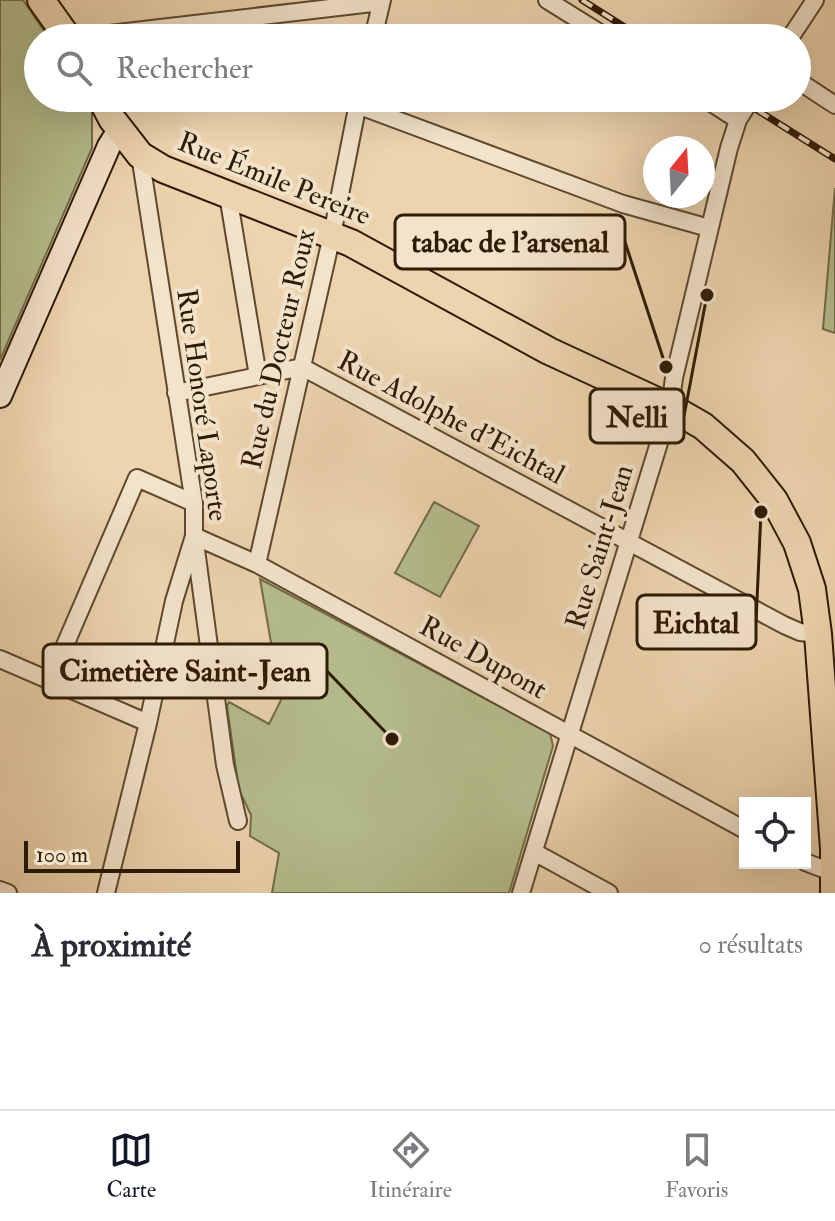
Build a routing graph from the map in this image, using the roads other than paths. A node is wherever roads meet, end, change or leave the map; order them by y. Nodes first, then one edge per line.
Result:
1 (41, 0) edge
2 (547, 0) edge
3 (815, 0) edge
4 (382, 1) edge
5 (58, 24) edge
6 (191, 24) edge
7 (376, 24) edge
8 (586, 24) edge
9 (799, 24) edge
10 (811, 89) edge
11 (835, 105) edge
12 (109, 112) edge
13 (356, 112) edge
14 (384, 112) edge
15 (726, 112) edge
16 (743, 112) edge
17 (738, 120) junction
18 (119, 130) junction
19 (140, 155) junction
20 (228, 195) junction
21 (709, 228) junction
22 (332, 235) junction
23 (302, 367) junction
24 (258, 376) junction
25 (176, 393) junction
26 (0, 396) edge
27 (670, 407) junction
28 (194, 503) junction
29 (194, 536) junction
30 (628, 544) junction
31 (257, 564) junction
32 (818, 634) junction
33 (0, 659) edge
34 (50, 680) junction
35 (148, 723) junction
36 (569, 735) junction
37 (238, 821) dead end
38 (739, 827) edge
39 (534, 852) junction
40 (811, 864) edge
41 (834, 873) edge
42 (0, 890) edge
43 (8, 893) edge
44 (106, 893) edge
45 (521, 893) edge
46 (609, 893) edge
47 (834, 893) edge

1 - 5 main road
2 - 8 street
3 - 9 street
4 - 6 street
4 - 7 street
10 - 11 street
12 - 18 main road, Rue Émile Pereire
13 - 22 street, Rue du Docteur Roux
14 - 21 street
15 - 17 street
16 - 17 street, Rue Saint-Jean
17 - 21 street, Rue Saint-Jean
18 - 19 main road, Rue Émile Pereire
18 - 26 street
19 - 20 main road, Rue Émile Pereire
19 - 25 street, Rue Honoré Laporte
20 - 22 main road, Rue Émile Pereire
20 - 24 street
21 - 27 street, Rue Saint-Jean
22 - 23 street, Rue du Docteur Roux
22 - 27 main road, Rue Émile Pereire
23 - 24 street, Rue Adolphe d'Eichtal
23 - 30 street, Rue Adolphe d'Eichtal
23 - 31 street, Rue du Docteur Roux
24 - 25 street, Rue Adolphe d'Eichtal
25 - 28 street, Rue Honoré Laporte
27 - 30 street, Rue Saint-Jean
27 - 32 main road, Rue Émile Pereire
28 - 29 street, Rue Honoré Laporte
28 - 34 street
29 - 31 street, Rue Dupont
29 - 35 street, Rue Honoré Laporte
29 - 37 street
30 - 32 street, Rue Adolphe d'Eichtal
30 - 36 street, Rue Saint-Jean
31 - 36 street, Rue Dupont
32 - 41 main road, Rue Émile Pereire
33 - 34 street
34 - 35 street
35 - 44 street, Rue Honoré Laporte
36 - 38 street, Rue Dupont
36 - 39 street, Rue Saint-Jean
39 - 45 street, Rue Saint-Jean
39 - 46 street
40 - 41 street
41 - 47 main road, Rue Émile Pereire
42 - 43 street

